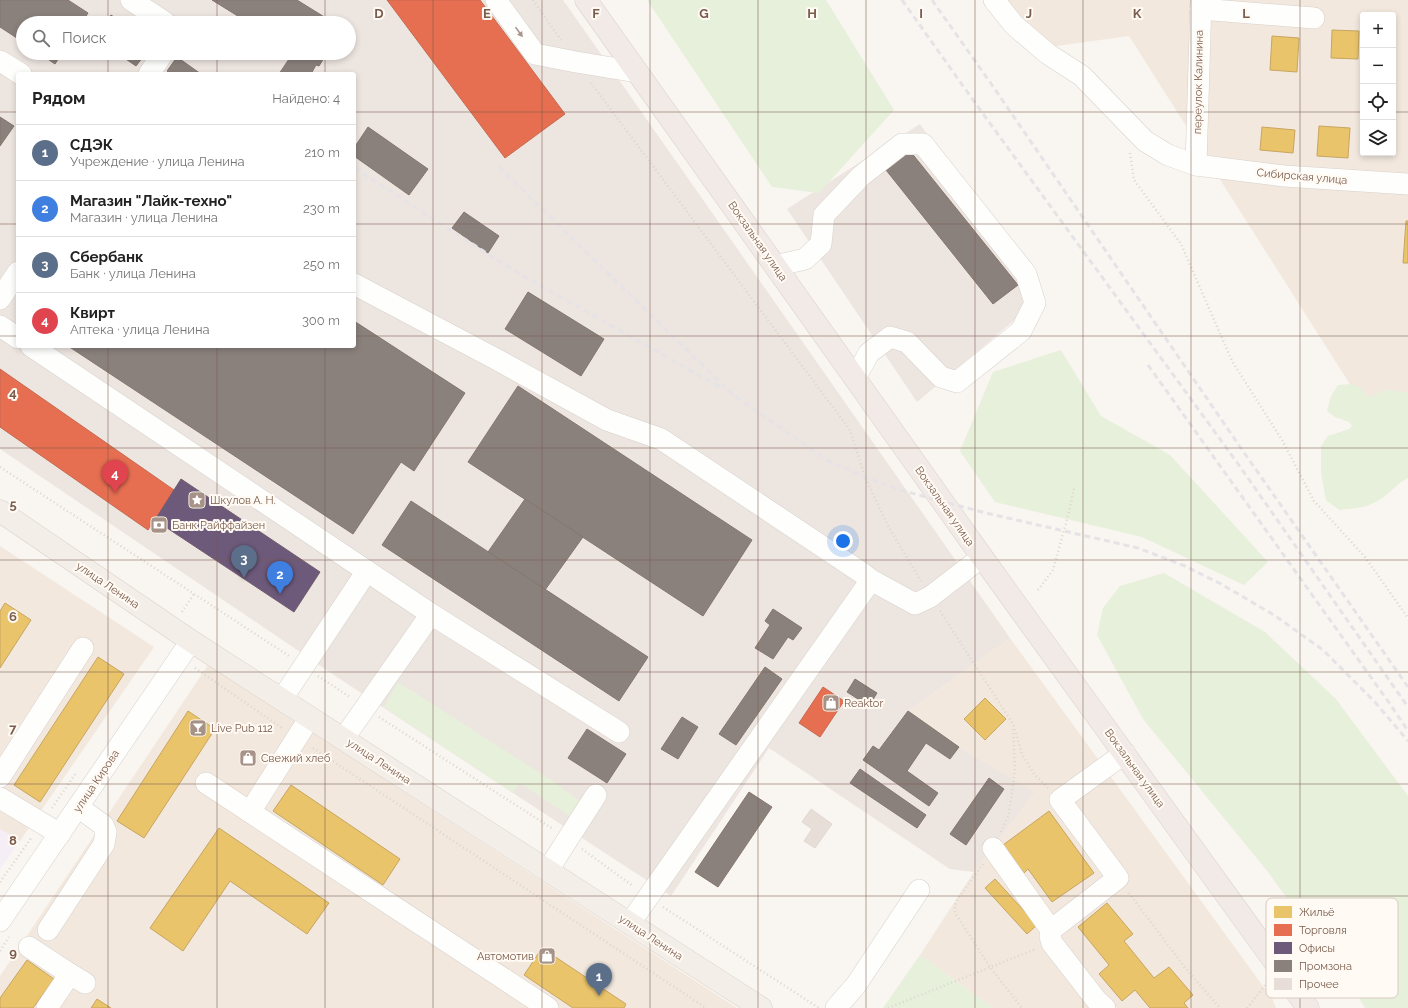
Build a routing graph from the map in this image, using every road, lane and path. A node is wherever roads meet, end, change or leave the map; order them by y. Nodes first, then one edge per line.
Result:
1 (131, 0) edge
2 (496, 0) edge
3 (533, 0) edge
4 (586, 0) edge
5 (994, 0) edge
6 (1200, 4) edge
7 (155, 16) edge
8 (1314, 18) dead end
9 (158, 60) edge
10 (0, 61) edge
11 (576, 62) junction
12 (18, 72) edge
13 (150, 72) edge
14 (637, 72) junction
15 (1130, 152) dead end
16 (1196, 165) junction
17 (1408, 184) edge
18 (775, 266) junction
19 (356, 285) edge
20 (0, 326) edge
21 (16, 337) edge
22 (34, 348) edge
23 (855, 378) junction
24 (0, 466) edge
25 (1074, 488) dead end
26 (0, 512) edge
27 (982, 557) junction
28 (367, 571) junction
29 (871, 580) junction
30 (1038, 590) dead end
31 (930, 597) junction
32 (431, 614) junction
33 (1408, 618) edge
34 (83, 648) dead end
35 (185, 649) junction
36 (304, 666) junction
37 (282, 699) junction
38 (365, 707) junction
39 (310, 717) junction
40 (1012, 724) junction
41 (619, 732) dead end
42 (297, 738) junction
43 (344, 738) junction
44 (1125, 753) junction
45 (77, 772) dead end
46 (0, 777) edge
47 (206, 783) dead end
48 (596, 795) dead end
49 (0, 798) edge
50 (1060, 800) junction
51 (78, 807) junction
52 (250, 812) junction
53 (42, 823) junction
54 (60, 834) junction
55 (568, 839) junction
56 (993, 848) junction
57 (548, 870) junction
58 (1118, 878) junction
59 (0, 882) edge
60 (919, 890) dead end
61 (648, 898) junction
62 (0, 921) edge
63 (630, 923) junction
64 (48, 930) dead end
65 (1051, 937) junction
66 (29, 947) dead end
67 (1266, 949) edge
68 (990, 967) junction
69 (1292, 998) edge
70 (1301, 998) edge
71 (47, 1008) edge
72 (548, 1008) edge
73 (706, 1008) edge
74 (761, 1008) edge
75 (819, 1008) edge
76 (836, 1008) edge
77 (888, 1008) edge
78 (1022, 1008) edge
79 (1105, 1008) edge
80 (1220, 1008) edge
81 (1295, 1008) edge
82 (1308, 1008) edge

1 - 7 street
2 -> 11 street
3 - 11 path
4 - 14 highway, Вокзальная улица
5 - 16 street, Сибирская улица
6 - 8 street
6 - 16 street, переулок Калинина
9 - 13 street
10 - 12 street
11 - 14 street
11 - 31 path
14 - 18 highway, Вокзальная улица
15 - 33 path
16 - 17 street, Сибирская улица
18 - 23 highway, Вокзальная улица
18 - 23 street
19 - 29 street
20 - 21 street
22 - 28 street
23 - 27 highway, Вокзальная улица
24 - 36 path
25 - 30 path
26 - 35 main road, улица Ленина
27 - 31 street
27 - 44 highway, Вокзальная улица
28 - 32 street
28 - 36 street
29 - 31 street
29 - 61 street
31 - 40 path
32 - 38 street
32 - 41 street
34 - 46 street
35 - 37 main road, улица Ленина
35 - 42 path
35 - 51 street, улица Кирова
36 - 37 street
36 - 38 path
37 - 39 main road, улица Ленина
38 - 43 street
38 - 55 path
39 - 42 street
39 - 43 main road, улица Ленина
40 - 50 path
40 - 56 path
42 - 52 street
42 - 73 path
43 - 57 main road, улица Ленина
44 - 50 street
44 - 67 highway, Вокзальная улица
45 - 53 path
47 - 52 street
48 - 55 street
49 - 53 street
50 - 58 street
51 - 54 street, улица Кирова
51 - 64 street
52 - 72 street
53 - 54 street
53 - 59 path
54 - 62 street, улица Кирова
55 - 57 street
55 - 61 path
56 - 65 street
56 - 68 path
57 - 63 main road, улица Ленина
58 - 65 street
58 - 80 path
60 - 76 street
61 - 63 street
61 - 75 path
63 - 74 main road, улица Ленина
65 - 68 path
65 - 79 street
66 - 71 street
68 - 77 path
68 - 78 path
69 - 81 main road
70 - 82 highway, Вокзальная улица

